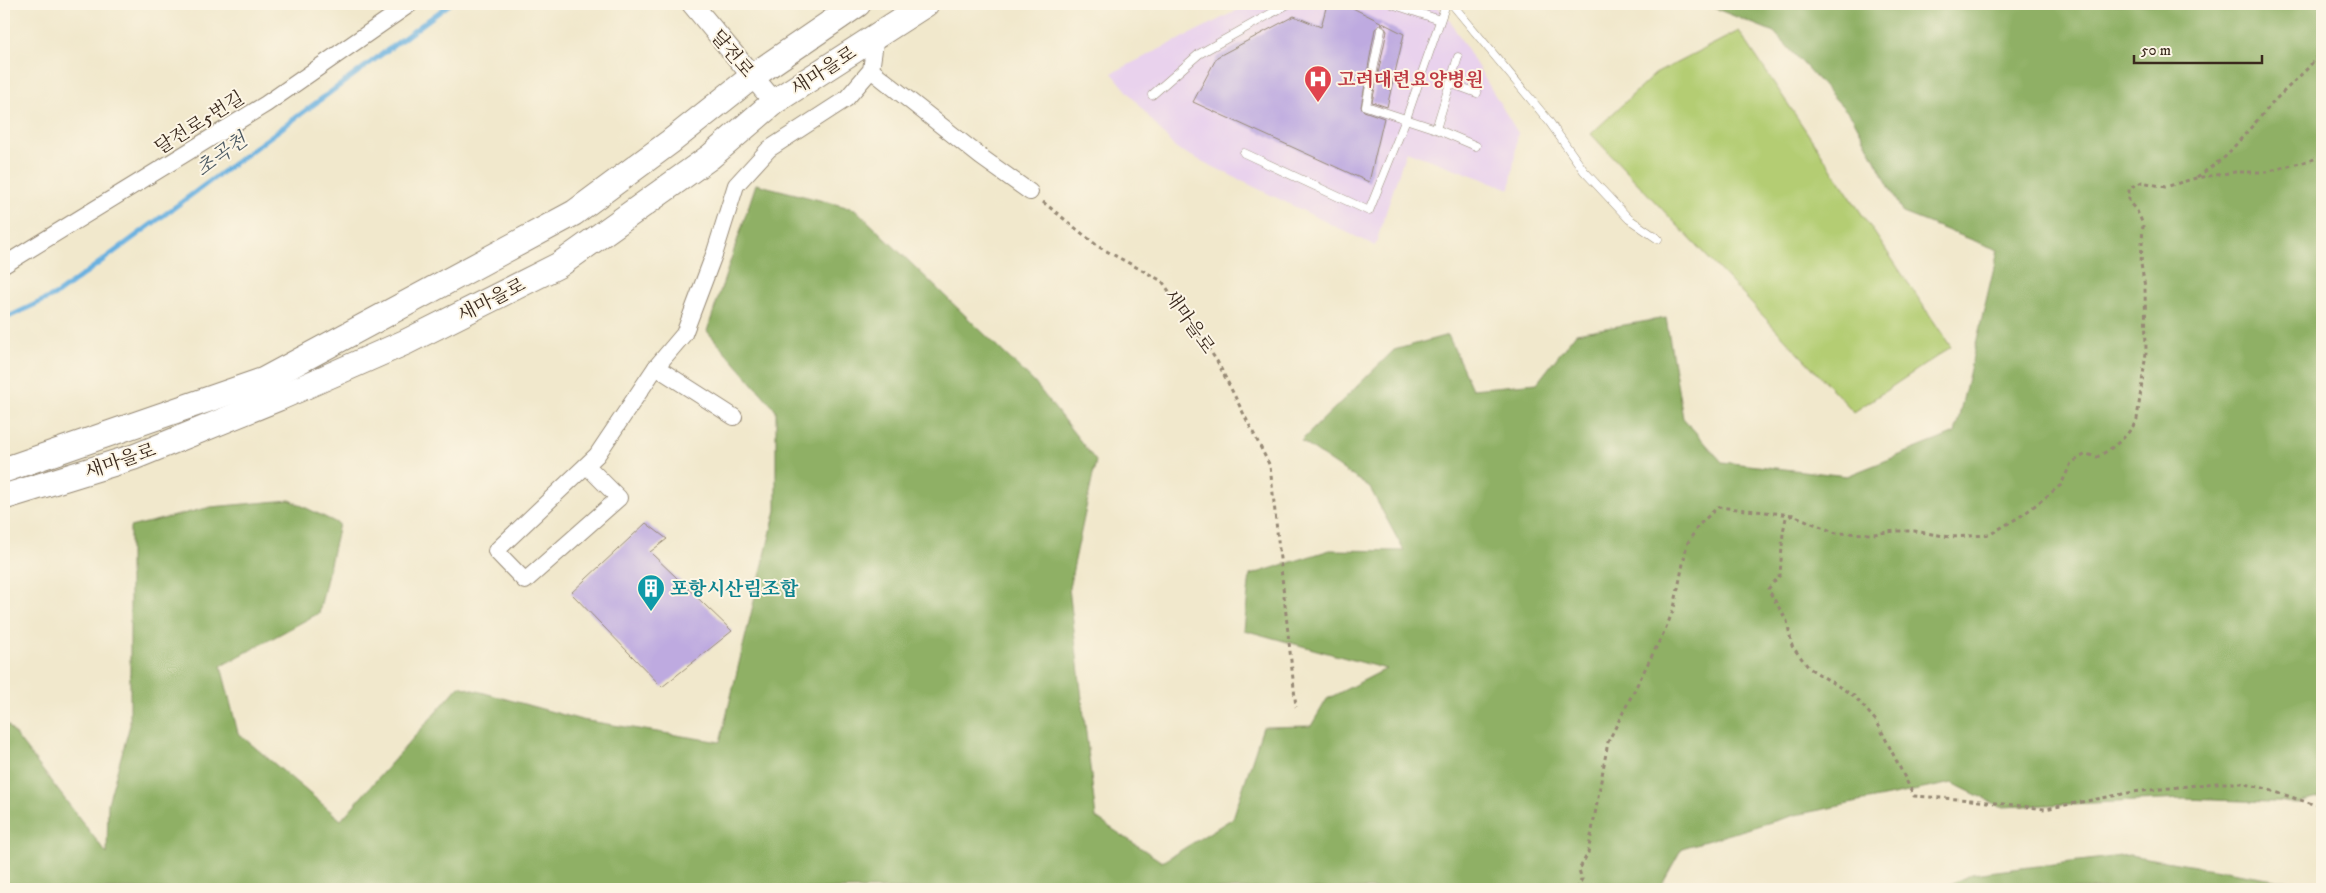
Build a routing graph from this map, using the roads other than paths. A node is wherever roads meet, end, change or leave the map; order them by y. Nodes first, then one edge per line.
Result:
1 (410, 4) edge
2 (692, 4) edge
3 (858, 4) edge
4 (926, 4) edge
5 (1288, 4) edge
6 (1392, 4) edge
7 (1446, 4) edge
8 (1452, 4) edge
9 (1440, 20) junction
10 (1381, 30) dead end
11 (876, 36) junction
12 (1458, 57) dead end
13 (871, 70) junction
14 (753, 76) junction
15 (1450, 83) junction
16 (1477, 93) dead end
17 (1152, 95) dead end
18 (774, 102) junction
19 (1406, 119) junction
20 (1436, 129) junction
21 (1476, 146) dead end
22 (1244, 153) dead end
23 (1030, 192) road end
24 (1658, 239) dead end
25 (4, 265) edge
26 (656, 368) junction
27 (734, 417) dead end
28 (587, 466) junction
29 (4, 470) edge
30 (4, 497) edge

1 - 25 street, 달전로5번길
2 - 14 street, 달전로
3 - 14 main road, 새마을로
4 - 11 main road, 새마을로
5 - 17 lane
6 - 9 lane
7 - 9 lane
8 - 24 lane
9 - 19 lane
10 - 19 lane
11 - 13 street
11 - 18 main road, 새마을로
12 - 15 lane
13 - 23 street, 새마을로
13 - 26 street
14 - 18 street, 달전로
14 - 29 main road, 새마을로
15 - 16 lane
15 - 20 lane
18 - 30 main road, 새마을로
19 - 20 lane
19 - 22 lane
20 - 21 lane
26 - 27 street
26 - 28 street
28 - 28 street

